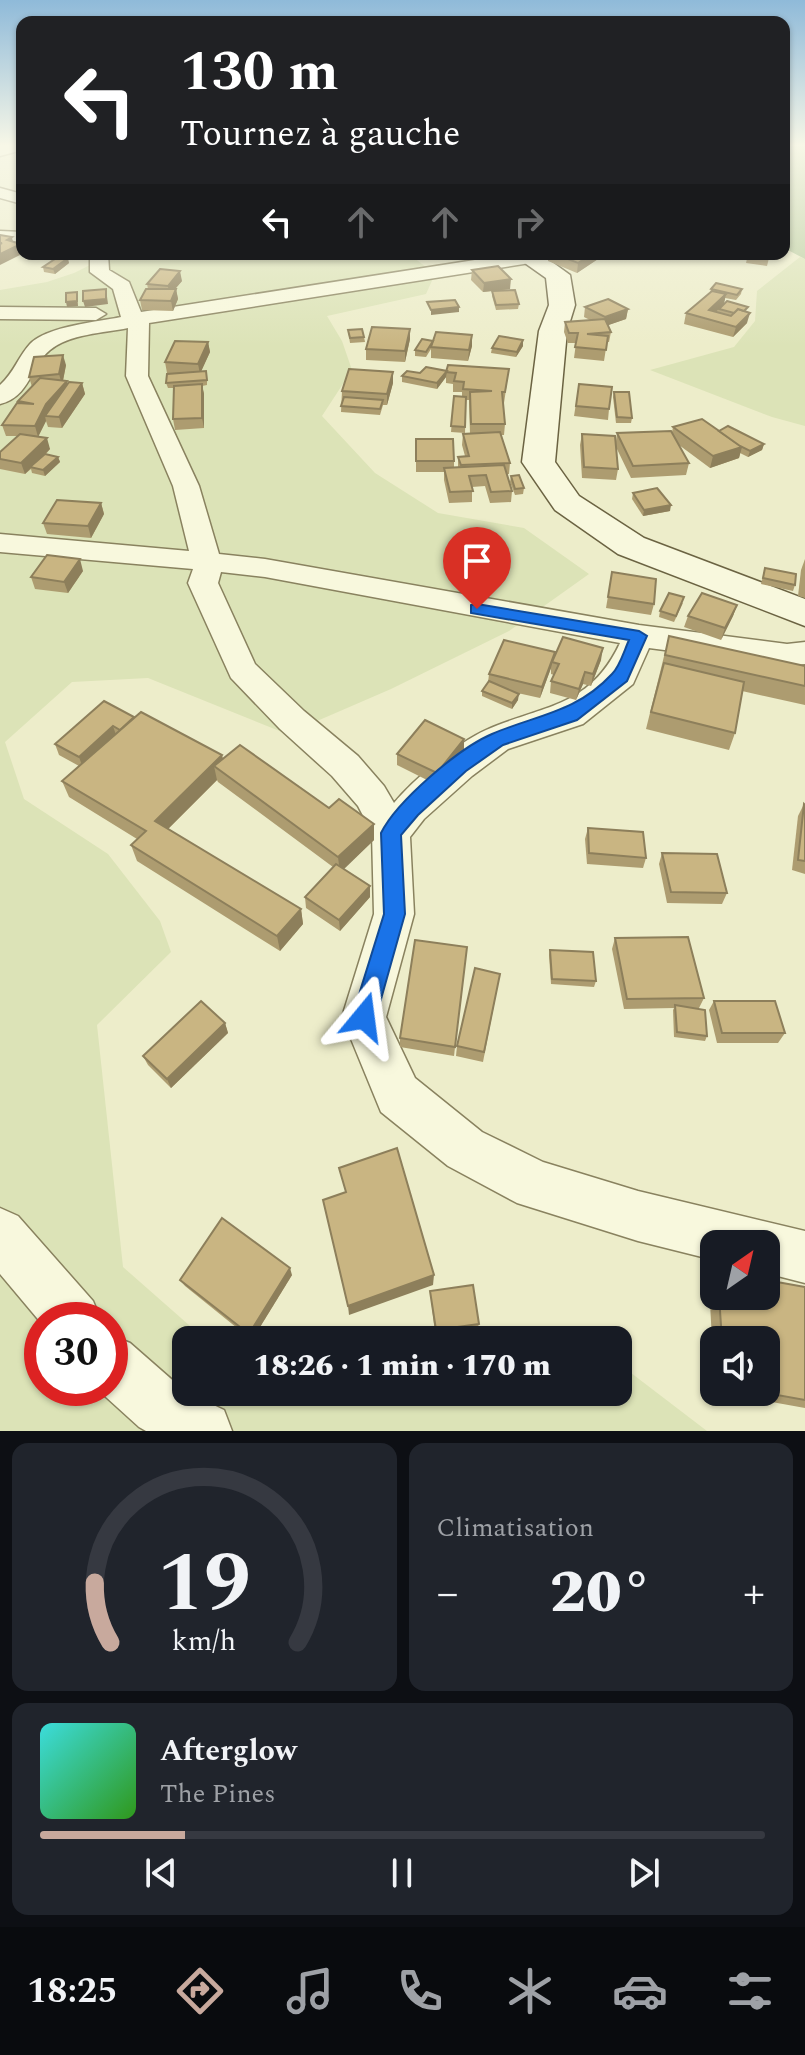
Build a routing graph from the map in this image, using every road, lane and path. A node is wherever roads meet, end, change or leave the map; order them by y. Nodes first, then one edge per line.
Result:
1 (99, 260) edge
2 (504, 260) edge
3 (540, 260) edge
4 (0, 313) edge
5 (134, 317) junction
6 (0, 397) edge
7 (0, 543) edge
8 (210, 564) junction
9 (805, 613) edge
10 (639, 636) junction
11 (805, 653) edge
12 (391, 833) junction
13 (700, 1231) edge
14 (0, 1234) edge
15 (780, 1251) edge
16 (805, 1257) edge
17 (59, 1302) edge
18 (128, 1379) edge
19 (203, 1431) edge

1 - 5 street
2 - 5 street
3 - 9 main road
4 - 5 street
5 - 6 street
5 - 8 street
7 - 8 street
8 - 10 street
8 - 12 street
10 - 11 street
10 - 12 street
12 - 13 street
14 - 17 street
15 - 16 street
18 - 19 street

